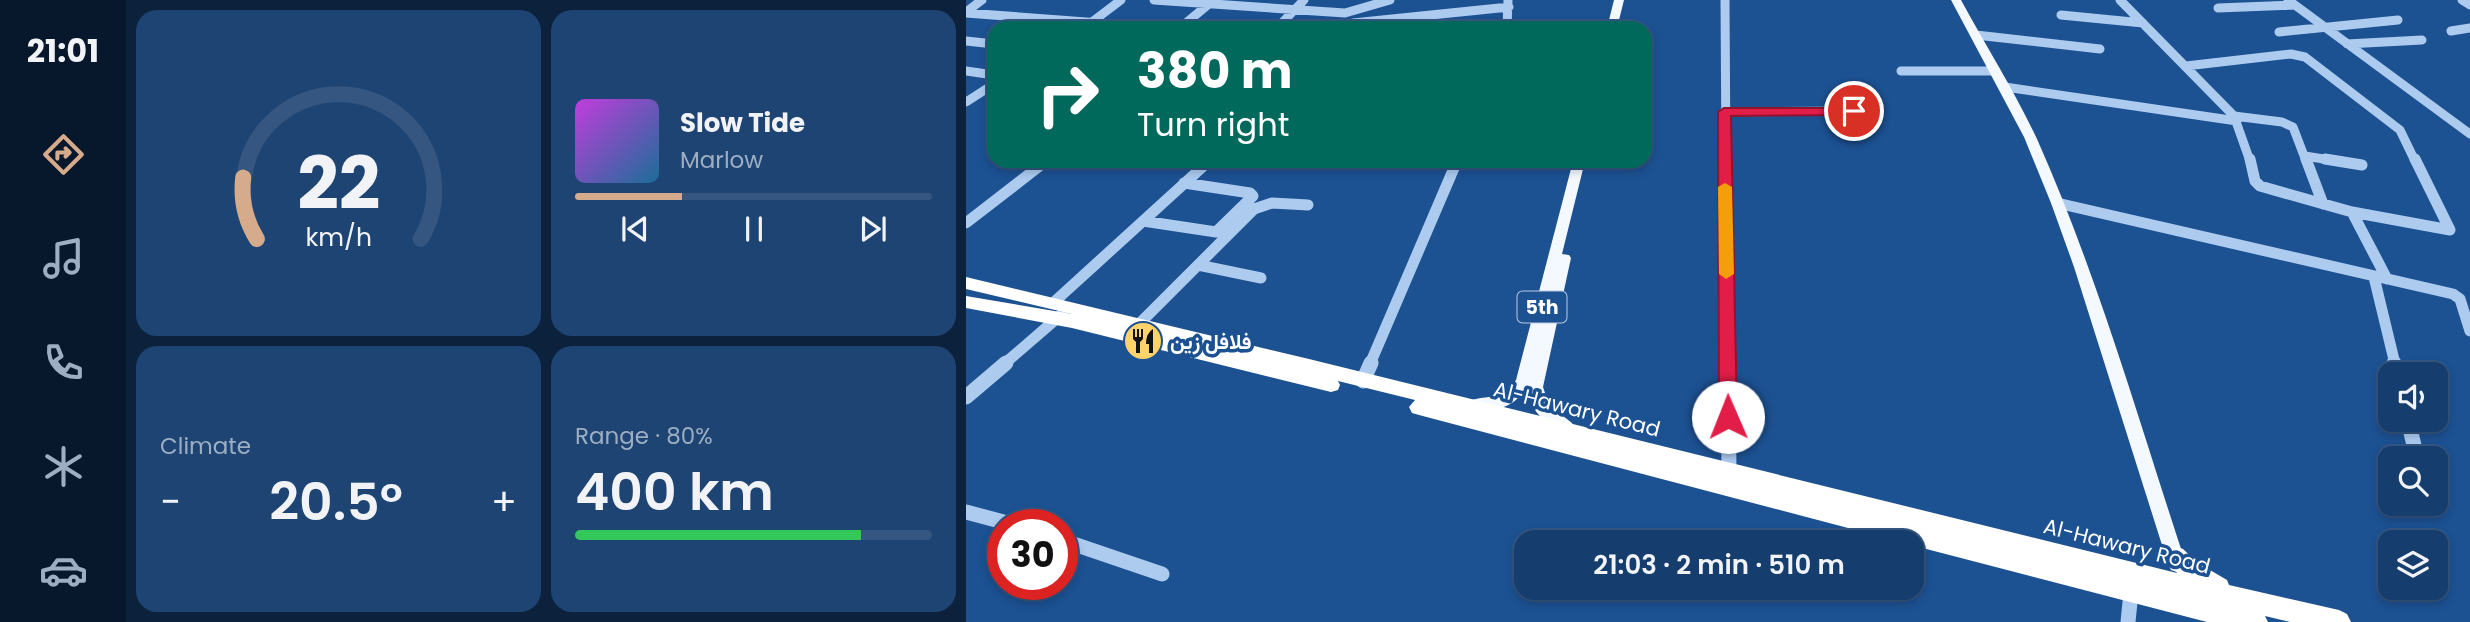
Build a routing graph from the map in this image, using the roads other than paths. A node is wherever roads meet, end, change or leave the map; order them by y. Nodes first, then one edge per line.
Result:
1 (982, 0) edge
2 (1121, 0) edge
3 (1154, 0) edge
4 (1304, 0) edge
5 (1390, 0) edge
6 (1619, 0) edge
7 (1626, 0) edge
8 (1725, 0) edge
9 (1956, 0) edge
10 (2120, 0) edge
11 (2462, 0) edge
12 (1211, 2) edge
13 (1509, 3) edge
14 (2291, 3) edge
15 (2470, 5) edge
16 (2218, 8) dead end
17 (1295, 10) junction
18 (966, 13) edge
19 (1350, 13) junction
20 (2062, 15) dead end
21 (2398, 20) dead end
22 (1047, 21) edge
23 (1092, 21) edge
24 (1188, 21) edge
25 (1284, 21) edge
26 (1352, 21) edge
27 (1387, 21) edge
28 (1508, 21) edge
29 (1614, 21) edge
30 (1621, 21) edge
31 (2143, 23) junction
32 (2373, 23) junction
33 (2325, 28) junction
34 (2470, 28) edge
35 (2279, 32) dead end
36 (2451, 32) dead end
37 (1976, 35) junction
38 (2422, 40) dead end
39 (966, 41) edge
40 (2398, 41) junction
41 (987, 43) edge
42 (2347, 44) junction
43 (2100, 49) dead end
44 (2186, 66) junction
45 (966, 71) edge
46 (1901, 71) dead end
47 (1996, 71) junction
48 (987, 74) edge
49 (2005, 87) junction
50 (987, 88) edge
51 (966, 102) edge
52 (1854, 111) dead end
53 (1724, 112) junction
54 (2236, 118) junction
55 (2470, 134) edge
56 (2305, 156) junction
57 (2362, 165) dead end
58 (1037, 168) edge
59 (1201, 168) edge
60 (1454, 168) edge
61 (1576, 168) edge
62 (1585, 168) edge
63 (1184, 183) junction
64 (2057, 203) junction
65 (2323, 204) junction
66 (1308, 205) dead end
67 (2352, 212) junction
68 (1143, 221) junction
69 (966, 223) edge
70 (1198, 265) junction
71 (1261, 278) dead end
72 (2381, 278) junction
73 (966, 283) edge
74 (966, 302) edge
75 (1060, 309) junction
76 (1140, 323) junction
77 (2470, 331) edge
78 (2395, 362) edge
79 (1363, 381) junction
80 (966, 397) edge
81 (1459, 405) junction
82 (1580, 434) junction
83 (1729, 473) junction
84 (1813, 502) junction
85 (966, 512) edge
86 (987, 518) edge
87 (1078, 545) edge
88 (2172, 566) junction
89 (1162, 574) dead end
90 (2135, 583) junction
91 (2128, 622) edge
92 (2256, 622) edge
93 (2339, 622) edge

1 - 18 street
2 - 23 street
3 - 12 street
4 - 17 street
5 - 19 street
6 - 29 main road
7 - 30 main road
8 - 53 street
9 - 37 main road
10 - 31 street
11 - 15 street
12 - 17 street
12 - 24 street
13 - 27 street
13 - 28 street
14 - 16 street
14 - 33 street
17 - 19 street
17 - 25 street
18 - 22 street
19 - 26 street
20 - 31 street
21 - 32 street
31 - 44 street
32 - 33 street
32 - 40 street
33 - 35 street
33 - 42 street
34 - 36 street
37 - 43 street
37 - 47 main road
38 - 40 street
39 - 41 street
40 - 42 street
42 - 55 street
44 - 54 street
44 - 67 street
45 - 48 street
46 - 47 street
47 - 49 main road
49 - 54 street
49 - 64 main road
50 - 51 street
52 - 53 street
53 - 83 street
54 - 56 street
54 - 65 street
56 - 57 street
56 - 65 street
58 - 69 street
59 - 63 street
60 - 79 street
61 - 81 main road, 5th
62 - 82 main road, 5th
63 - 68 street
63 - 68 street
64 - 72 street
64 - 88 main road
65 - 67 street
66 - 70 street
67 - 72 street
68 - 75 street
70 - 71 street
70 - 76 street
72 - 77 street
72 - 78 street
73 - 75 highway, Al-Hawary Road
74 - 75 highway, Al-Hawary Road
75 - 76 highway, Al-Hawary Road
75 - 80 street
75 - 84 highway, Al-Hawary Road
76 - 79 highway, Al-Hawary Road
79 - 81 highway, Al-Hawary Road
81 - 82 highway, Al-Hawary Road
82 - 83 highway, Al-Hawary Road
83 - 84 highway, Al-Hawary Road
84 - 90 highway, Al-Hawary Road
85 - 86 street
87 - 89 street
88 - 90 highway
88 - 93 highway
90 - 91 street
90 - 92 highway, Al-Hawary Road

